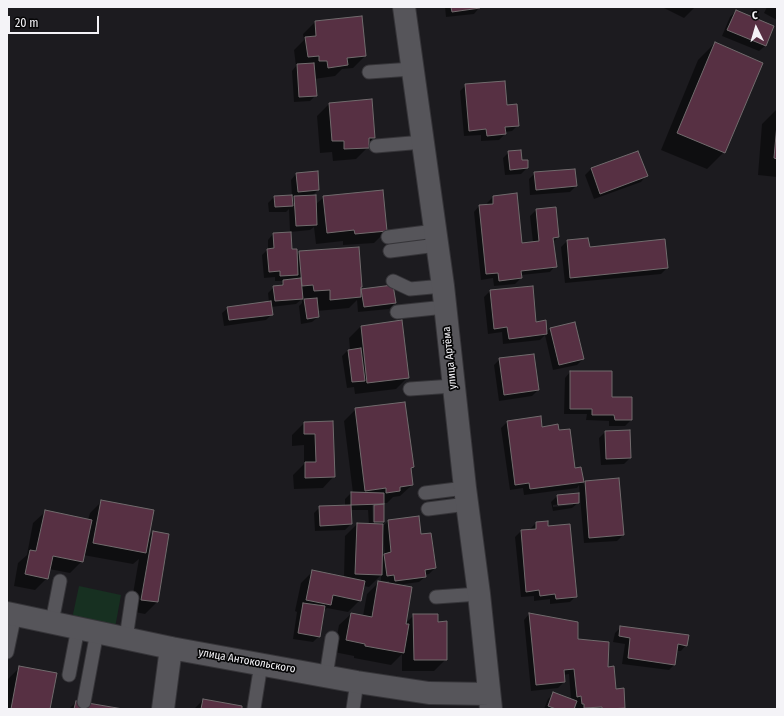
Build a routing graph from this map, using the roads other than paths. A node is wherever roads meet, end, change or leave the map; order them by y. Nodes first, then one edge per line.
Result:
1 (404, 7) edge
2 (412, 70) junction
3 (369, 72) dead end
4 (423, 142) junction
5 (376, 146) dead end
6 (388, 237) dead end
7 (436, 238) junction
8 (390, 251) dead end
9 (393, 281) dead end
10 (444, 297) junction
11 (397, 312) dead end
12 (453, 386) junction
13 (410, 389) dead end
14 (425, 493) dead end
15 (466, 496) junction
16 (428, 509) dead end
17 (60, 582) dead end
18 (478, 594) junction
19 (436, 597) dead end
20 (132, 598) dead end
21 (11, 614) edge
22 (52, 622) junction
23 (87, 630) junction
24 (126, 638) junction
25 (332, 638) dead end
26 (171, 648) junction
27 (7, 652) edge
28 (261, 664) junction
29 (69, 675) dead end
30 (326, 676) junction
31 (357, 682) junction
32 (490, 701) edge
33 (84, 702) dead end
34 (254, 708) edge
35 (163, 709) edge
36 (353, 709) edge

1 - 2 street, улица Артёма
2 - 3 lane
2 - 4 street, улица Артёма
4 - 5 lane
4 - 7 street, улица Артёма
6 - 7 lane
7 - 8 lane
7 - 10 street, улица Артёма
9 - 10 lane
10 - 11 lane
10 - 12 street, улица Артёма
12 - 13 lane
12 - 15 street, улица Артёма
14 - 15 lane
15 - 16 lane
15 - 18 street, улица Артёма
17 - 22 lane
18 - 19 lane
18 - 32 street, улица Артёма
20 - 24 lane
21 - 22 street, улица Антокольского
21 - 27 lane
22 - 23 street, улица Антокольского
23 - 24 street, улица Антокольского
23 - 29 lane
23 - 33 lane
24 - 26 street, улица Антокольского
25 - 30 lane
26 - 28 street, улица Антокольского
26 - 35 street
28 - 30 street, улица Антокольского
28 - 34 lane
30 - 31 street, улица Антокольского
31 - 32 street, улица Антокольского
31 - 36 lane

